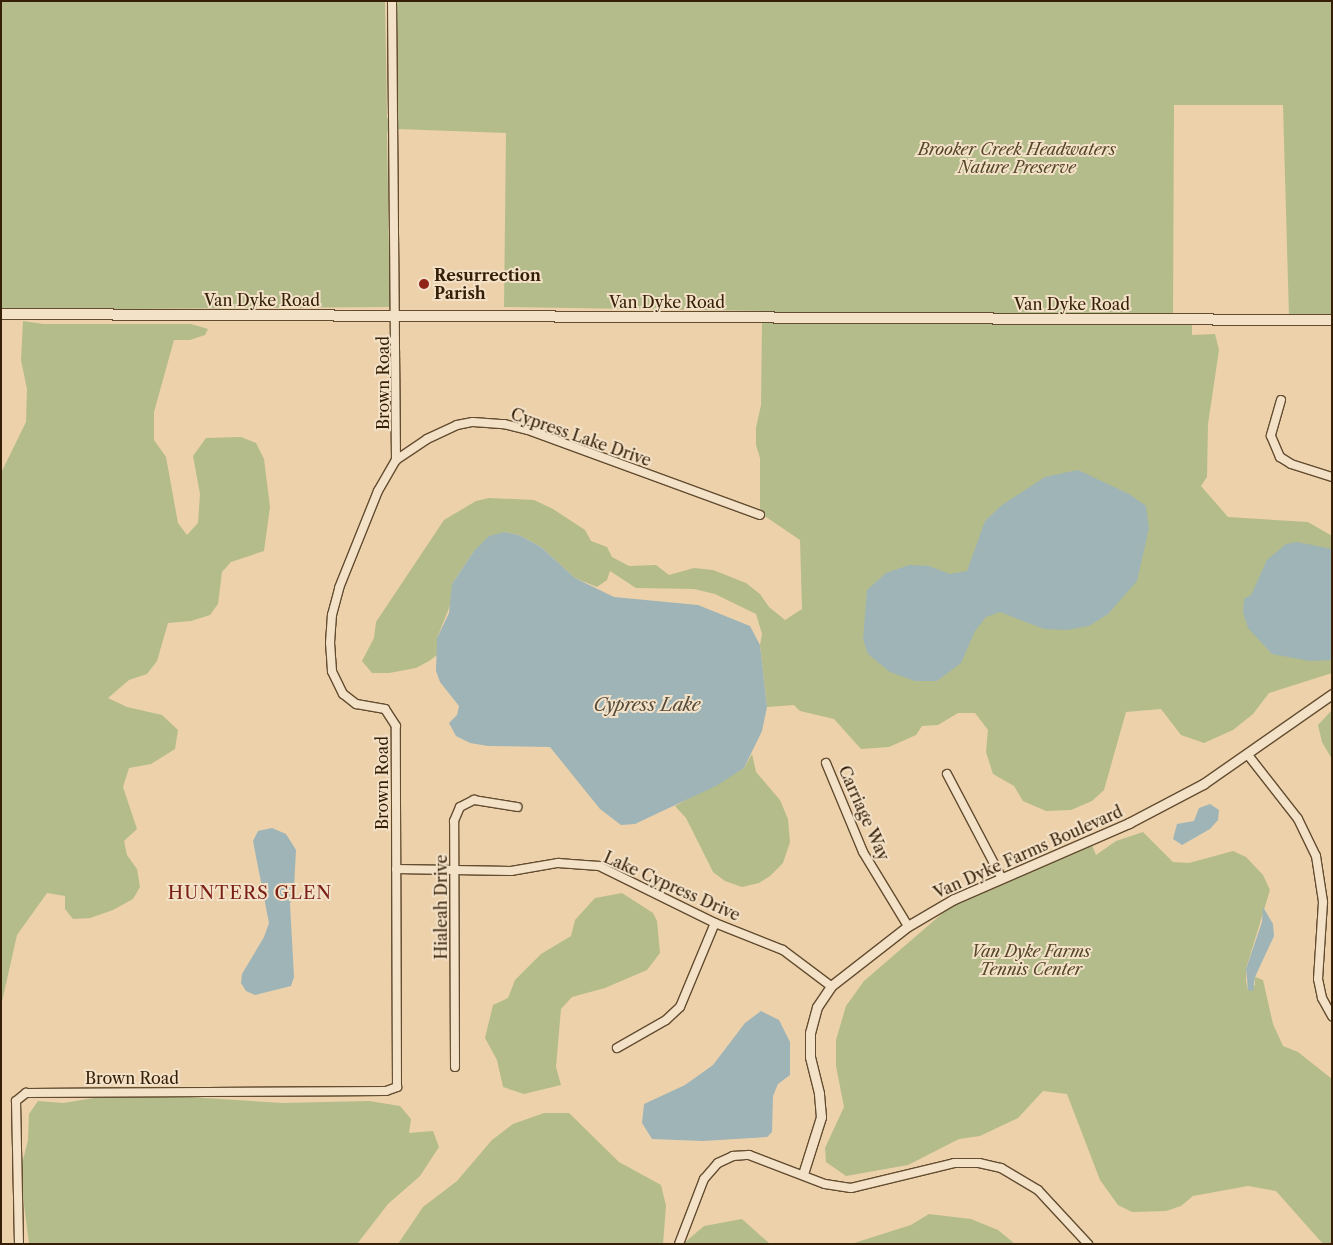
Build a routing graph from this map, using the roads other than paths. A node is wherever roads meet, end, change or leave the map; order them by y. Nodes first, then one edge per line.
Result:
1 (392, 1) edge
2 (1, 314) edge
3 (396, 316) junction
4 (1332, 320) edge
5 (1281, 400) dead end
6 (396, 460) junction
7 (1332, 477) edge
8 (760, 515) dead end
9 (1332, 694) edge
10 (1248, 755) junction
11 (826, 763) dead end
12 (947, 774) dead end
13 (517, 807) dead end
14 (396, 869) junction
15 (454, 869) junction
16 (1001, 877) junction
17 (715, 923) junction
18 (908, 926) junction
19 (831, 986) junction
20 (1332, 1016) edge
21 (617, 1048) dead end
22 (455, 1067) dead end
23 (803, 1174) junction
24 (19, 1244) edge
25 (679, 1244) edge
26 (1088, 1244) edge

1 - 3 street, Brown Road
2 - 3 main road, Van Dyke Road
3 - 4 main road, Van Dyke Road
3 - 6 street, Brown Road
5 - 7 street
6 - 8 street, Cypress Lake Drive
6 - 14 street, Brown Road
9 - 10 street, Van Dyke Farms Boulevard
10 - 16 street, Van Dyke Farms Boulevard
10 - 20 street
11 - 18 street, Carriage Way
12 - 16 street
13 - 15 street, Hialeah Drive
14 - 15 street, Lake Cypress Drive
14 - 24 street, Brown Road
15 - 17 street, Lake Cypress Drive
15 - 22 street, Hialeah Drive
16 - 18 street, Van Dyke Farms Boulevard
17 - 19 street, Lake Cypress Drive
17 - 21 street
18 - 19 street, Van Dyke Farms Boulevard
19 - 23 street, Van Dyke Farms Boulevard
23 - 25 street
23 - 26 street

